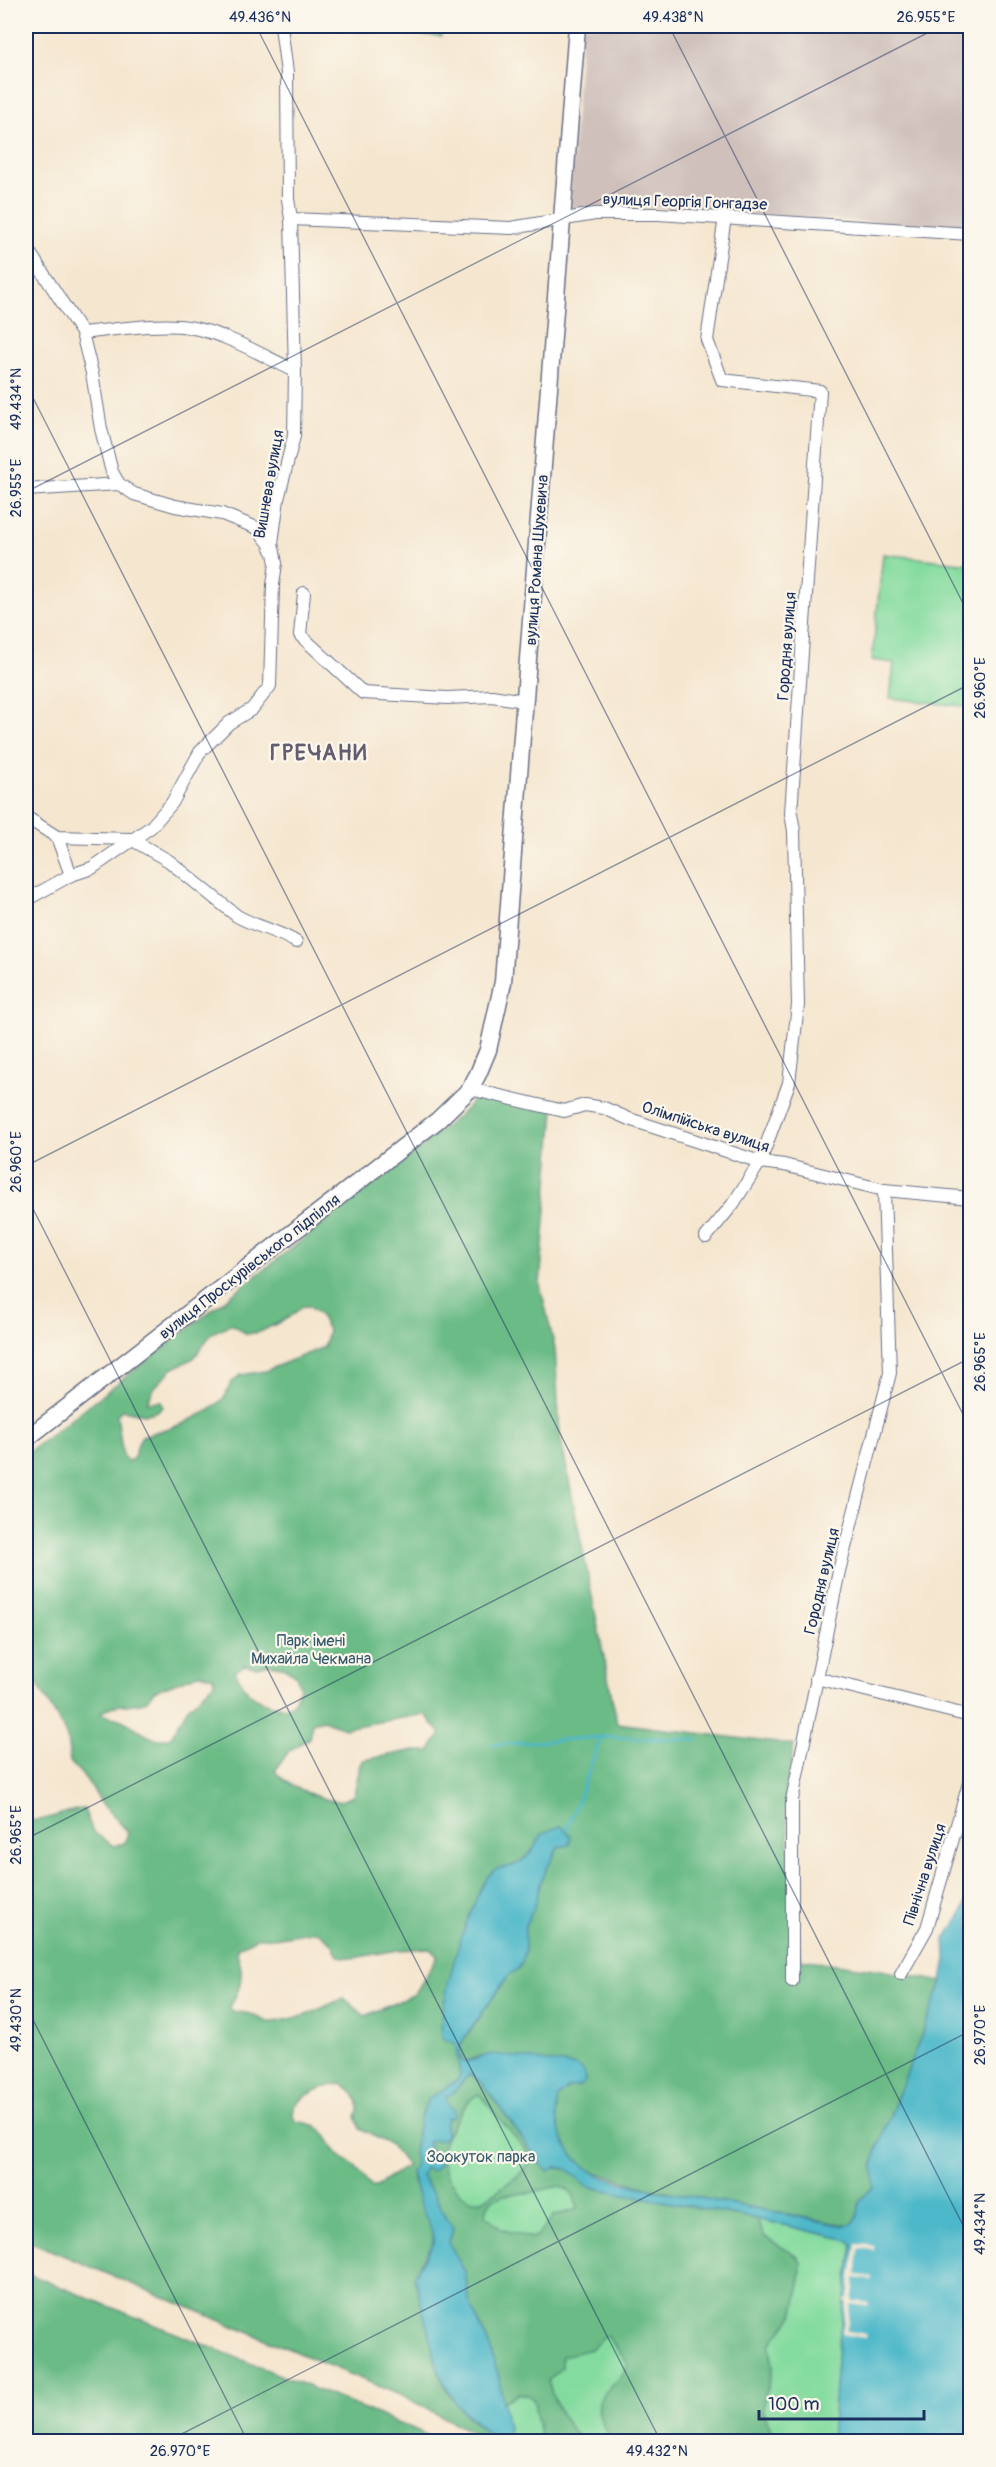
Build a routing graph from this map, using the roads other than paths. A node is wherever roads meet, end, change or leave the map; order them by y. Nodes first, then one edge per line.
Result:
1 (280, 26) edge
2 (576, 26) edge
3 (725, 217) junction
4 (563, 218) junction
5 (291, 219) junction
6 (970, 234) edge
7 (26, 242) edge
8 (82, 333) junction
9 (295, 371) junction
10 (119, 484) junction
11 (26, 490) edge
12 (276, 563) junction
13 (304, 593) dead end
14 (525, 701) junction
15 (26, 817) edge
16 (57, 837) junction
17 (131, 839) junction
18 (71, 875) junction
19 (26, 900) edge
20 (296, 942) dead end
21 (470, 1089) junction
22 (760, 1162) junction
23 (884, 1190) junction
24 (970, 1198) edge
25 (706, 1237) dead end
26 (26, 1439) edge
27 (816, 1678) junction
28 (970, 1716) edge
29 (970, 1780) edge
30 (901, 1974) dead end
31 (792, 1981) dead end

1 - 5 street, Вишнева вулиця
2 - 4 main road, вулиця Романа Шухевича
3 - 4 street, вулиця Георгія Гонгадзе
3 - 6 street, вулиця Георгія Гонгадзе
3 - 22 street, Городня вулиця
4 - 5 street, вулиця Георгія Гонгадзе
4 - 14 main road, вулиця Романа Шухевича
5 - 9 street, Вишнева вулиця
7 - 8 street
8 - 9 street
8 - 10 street
9 - 12 street, Вишнева вулиця
10 - 11 street
10 - 12 street
12 - 17 street, Вишнева вулиця
13 - 14 street
14 - 21 main road, вулиця Романа Шухевича
15 - 16 street
16 - 17 street
16 - 18 street
17 - 18 street, Вишнева вулиця
17 - 20 street
18 - 19 street, Вишнева вулиця
21 - 22 street, Олімпійська вулиця
21 - 26 main road, вулиця Проскурівського підпілля
22 - 23 street, Олімпійська вулиця
22 - 25 street
23 - 24 street, Олімпійська вулиця
23 - 27 street, Городня вулиця
27 - 28 street
27 - 31 street, Городня вулиця
29 - 30 street, Північна вулиця

